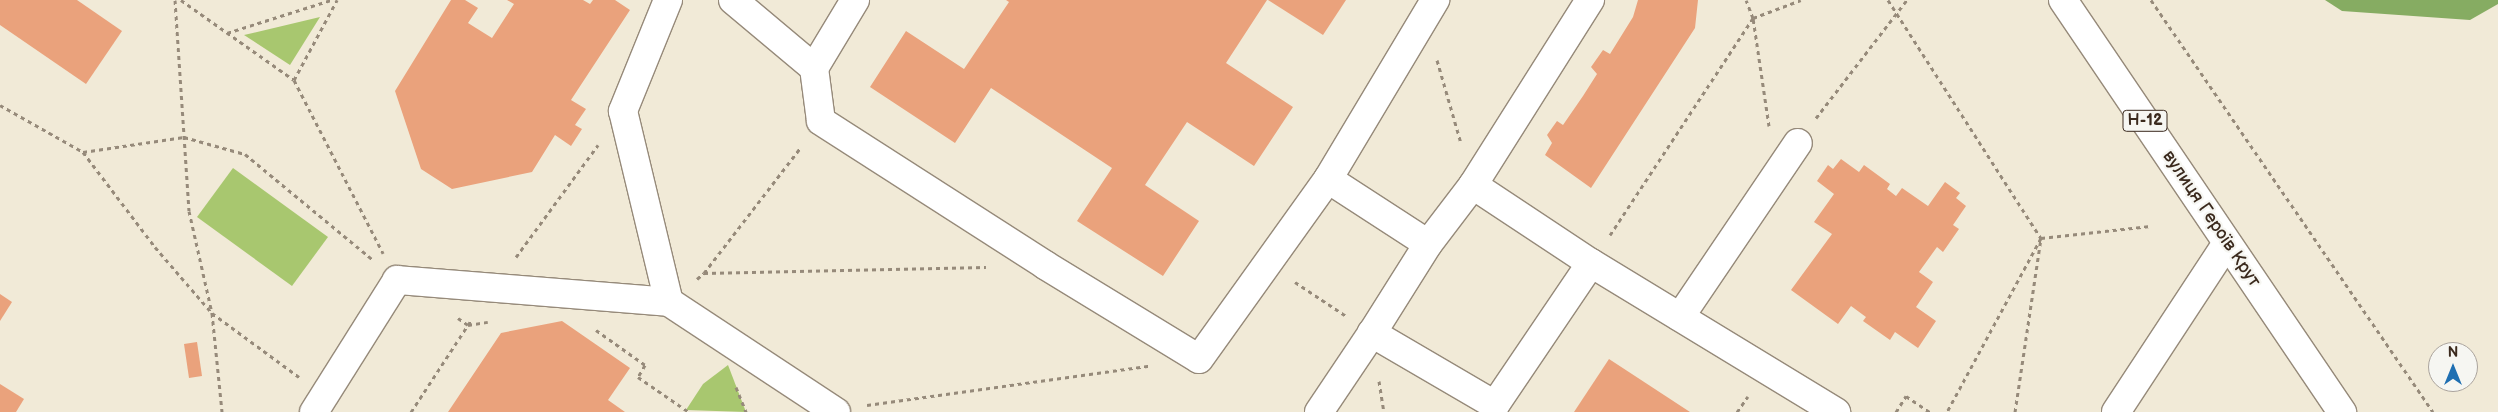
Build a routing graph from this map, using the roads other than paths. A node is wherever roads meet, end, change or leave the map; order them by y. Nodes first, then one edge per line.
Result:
1 (668, 0) edge
2 (733, 0) edge
3 (855, 0) edge
4 (1590, 0) edge
5 (2063, 0) edge
6 (1430, 9) edge
7 (814, 68) junction
8 (1792, 151) road end
9 (1328, 179) junction
10 (1473, 185) junction
11 (2227, 243) junction
12 (1428, 244) junction
13 (1591, 263) junction
14 (669, 302) junction
15 (1680, 317) junction
16 (1372, 333) junction
17 (319, 404) edge
18 (1500, 409) edge
19 (836, 410) edge
20 (1320, 412) edge
21 (1836, 412) edge
22 (2116, 412) edge
23 (2342, 412) edge

1 - 14 main road
2 - 7 main road
3 - 7 main road
4 - 10 main road
5 - 11 main road, вулиця Героїв Крут / Н-12
6 - 9 main road
7 - 9 main road
8 - 15 main road
9 - 12 main road
10 - 12 main road
10 - 13 main road
11 - 22 main road
11 - 23 main road, вулиця Героїв Крут / Н-12
12 - 16 main road
13 - 15 main road
13 - 18 main road
14 - 17 main road
14 - 19 main road
15 - 21 main road
16 - 18 main road
16 - 20 main road

